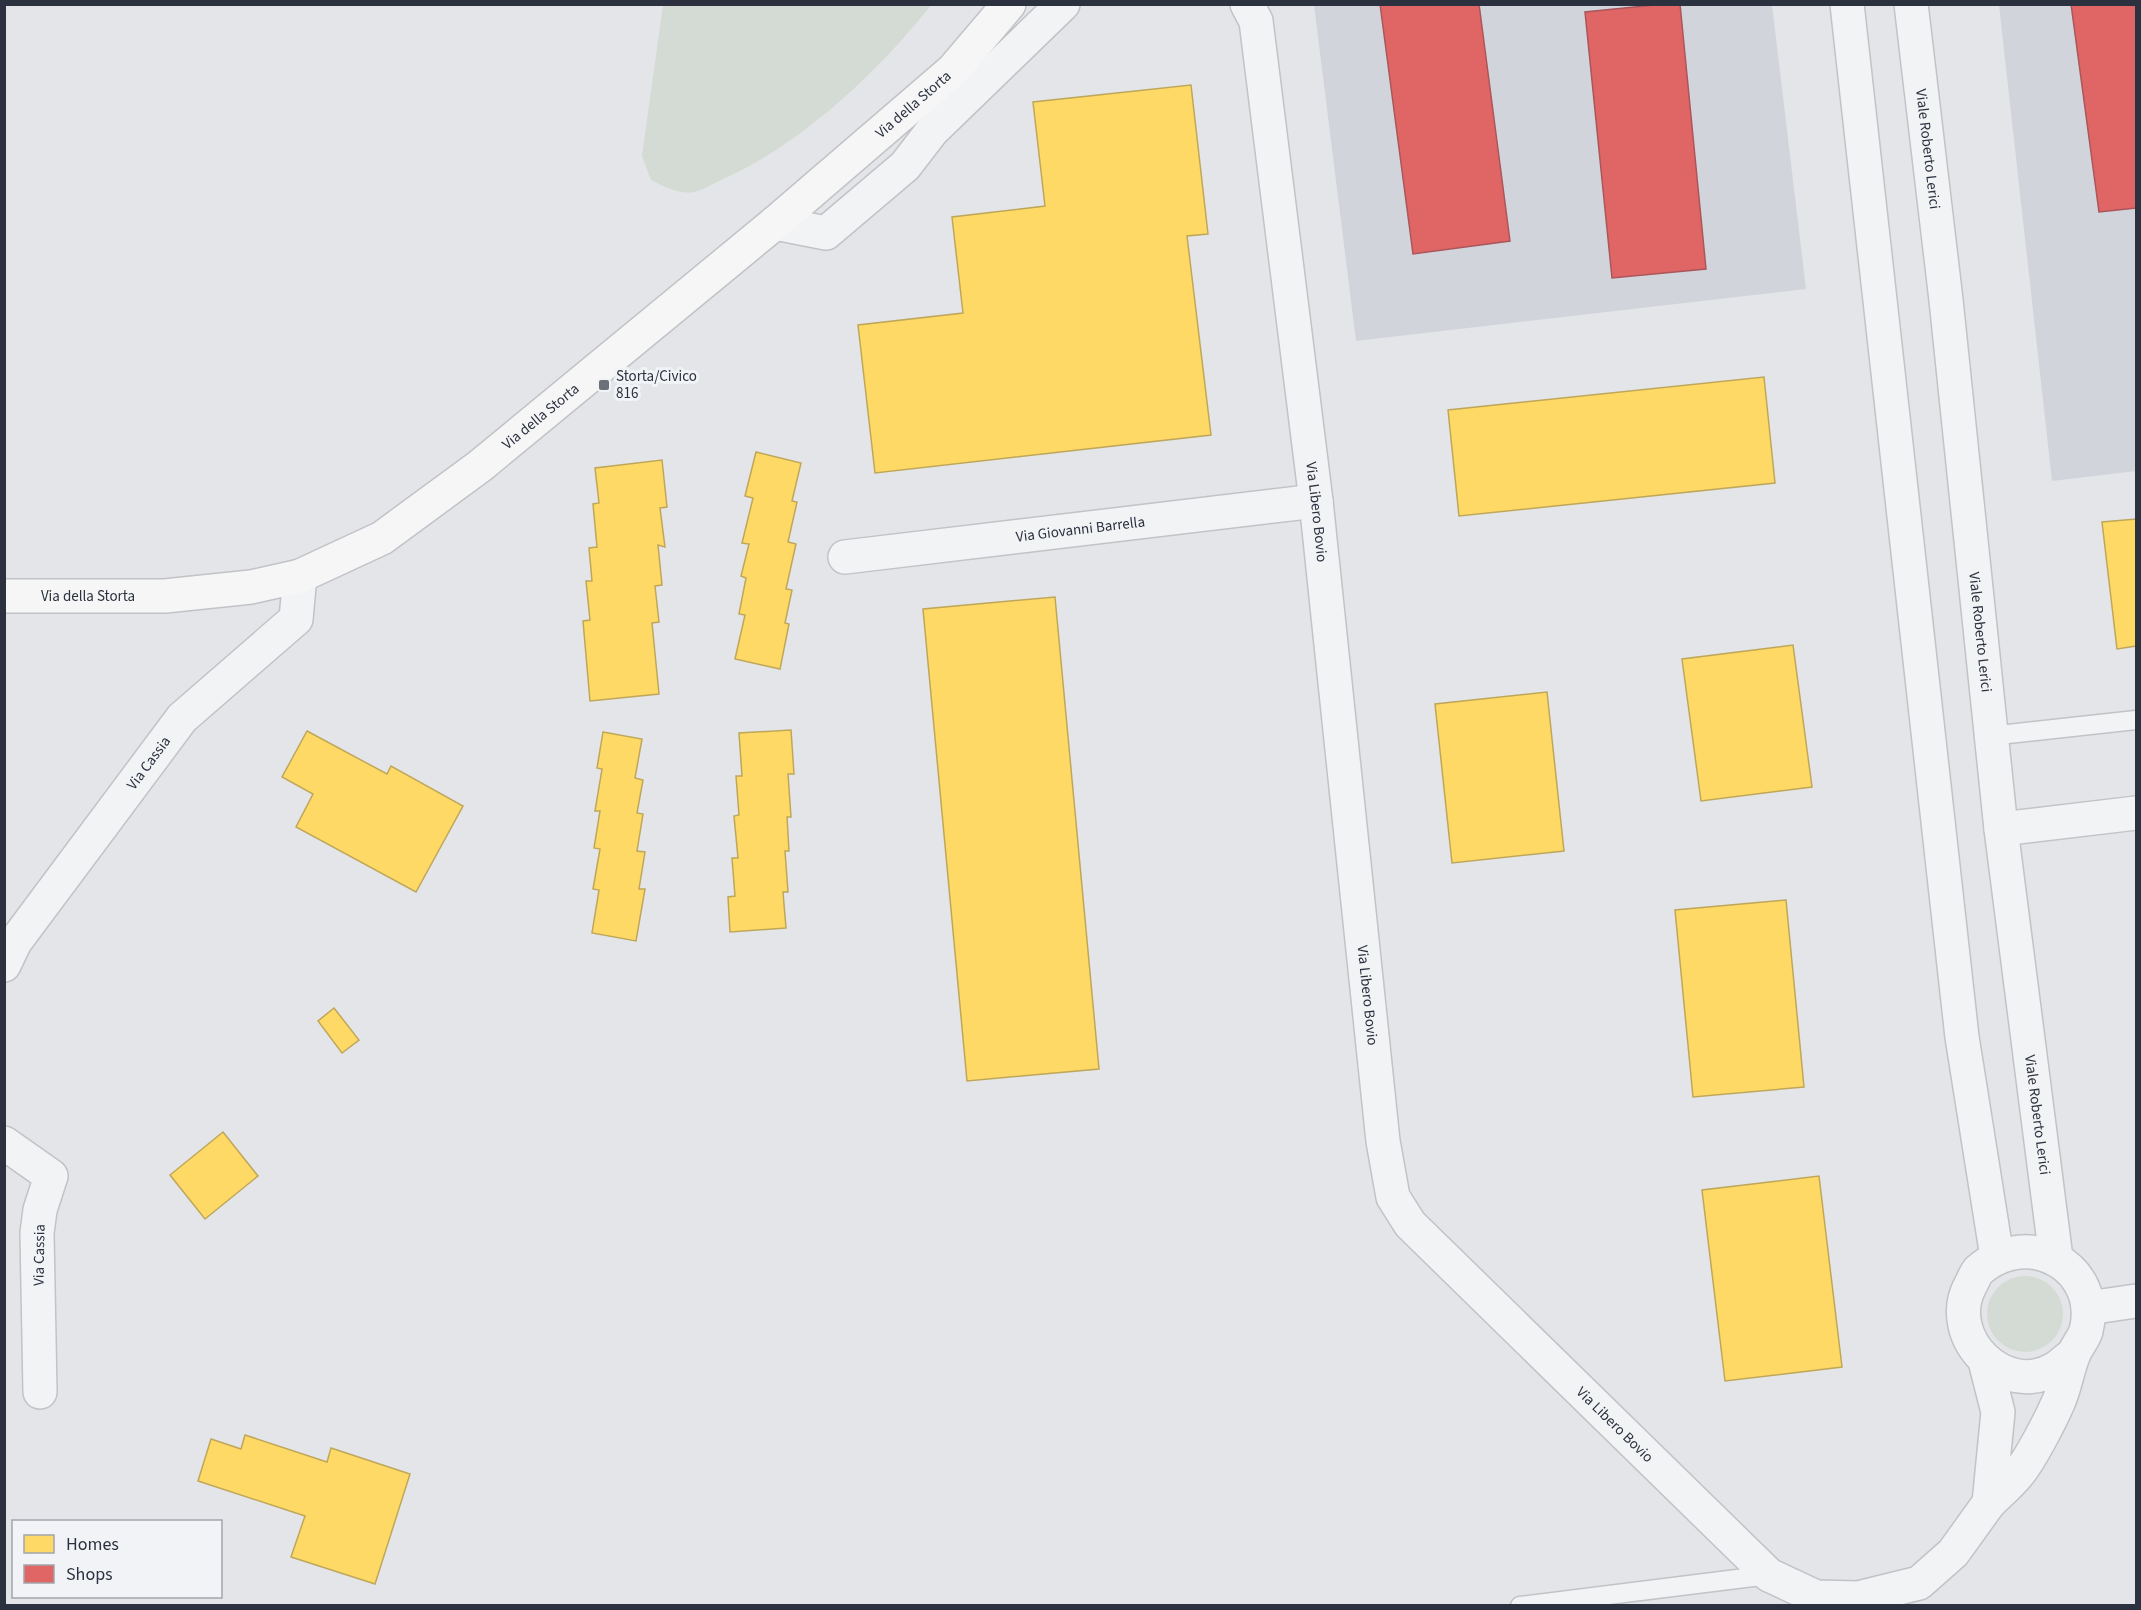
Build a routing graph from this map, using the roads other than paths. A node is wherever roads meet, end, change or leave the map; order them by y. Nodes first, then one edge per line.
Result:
1 (1009, 4) edge
2 (1063, 4) edge
3 (1247, 4) edge
4 (1847, 4) edge
5 (1911, 4) edge
6 (775, 223) junction
7 (1316, 501) junction
8 (845, 557) dead end
9 (300, 576) junction
10 (4, 596) edge
11 (2136, 720) edge
12 (1990, 736) junction
13 (2136, 813) edge
14 (2001, 829) junction
15 (4, 965) edge
16 (4, 1143) edge
17 (1997, 1257) junction
18 (2056, 1258) junction
19 (2136, 1302) edge
20 (2088, 1308) junction
21 (2074, 1354) junction
22 (1985, 1361) junction
23 (40, 1392) dead end
24 (1989, 1503) junction
25 (1769, 1575) junction
26 (1520, 1605) edge

1 - 6 main road, Via della Storta
2 - 6 street
3 - 7 street, Via Libero Bovio
4 - 17 street
5 - 12 street, Viale Roberto Lerici
6 - 9 main road, Via della Storta
7 - 8 street, Via Giovanni Barrella
7 - 25 street, Via Libero Bovio
9 - 10 main road, Via della Storta
9 - 15 street, Via Cassia
11 - 12 lane
12 - 14 street, Viale Roberto Lerici
13 - 14 street
14 - 18 street, Viale Roberto Lerici
16 - 23 street, Via Cassia
17 - 18 street
17 - 22 street
18 - 20 street
19 - 20 street
20 - 21 street
21 - 22 street
21 - 24 street, Via Libero Bovio
22 - 24 street
24 - 25 street, Via Libero Bovio
25 - 26 lane

